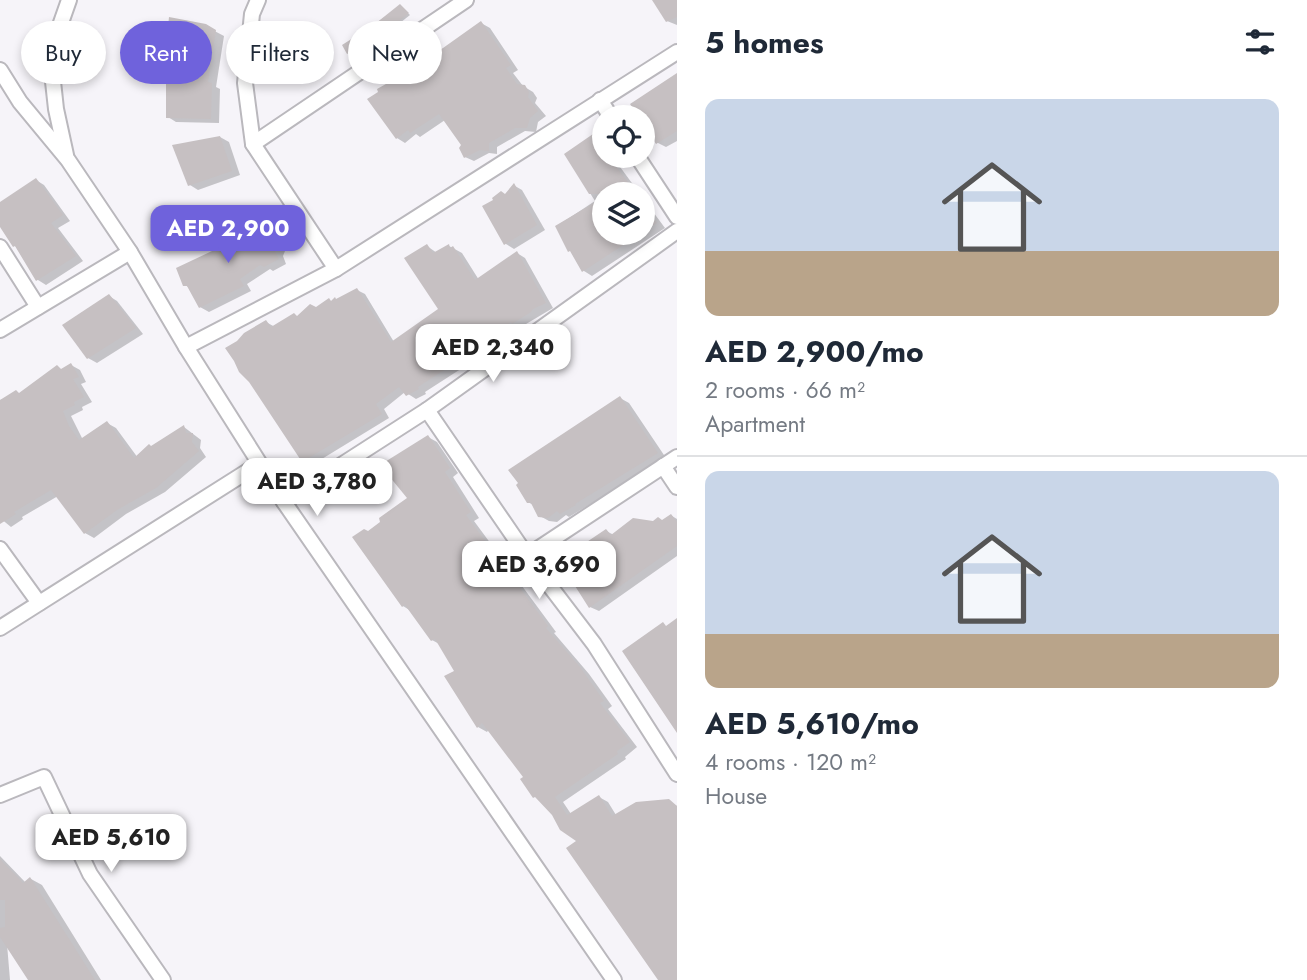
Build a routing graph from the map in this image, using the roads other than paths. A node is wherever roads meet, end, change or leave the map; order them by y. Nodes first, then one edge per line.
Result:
1 (69, 0) edge
2 (258, 0) edge
3 (466, 0) edge
4 (677, 52) edge
5 (0, 70) edge
6 (600, 100) junction
7 (603, 105) edge
8 (253, 144) junction
9 (68, 160) junction
10 (645, 168) edge
11 (677, 217) edge
12 (677, 231) edge
13 (0, 247) edge
14 (130, 252) junction
15 (336, 269) junction
16 (38, 307) junction
17 (0, 330) edge
18 (186, 347) junction
19 (427, 410) junction
20 (677, 457) edge
21 (259, 464) junction
22 (663, 466) junction
23 (677, 487) edge
24 (284, 502) junction
25 (0, 549) edge
26 (527, 556) junction
27 (39, 603) junction
28 (0, 628) edge
29 (677, 774) edge
30 (0, 795) edge
31 (163, 980) edge
32 (614, 980) edge

1 - 9 street
2 - 8 street
3 - 8 street
4 - 6 street
5 - 9 street
6 - 7 street
6 - 15 street
8 - 15 street
9 - 14 street
10 - 11 street
12 - 19 street
13 - 16 street
14 - 16 street
14 - 18 street
15 - 18 street
16 - 17 street
18 - 21 street
19 - 24 street
19 - 26 street
20 - 22 street
21 - 24 street
21 - 27 street
22 - 23 street
22 - 26 street
24 - 32 street
25 - 27 street
26 - 29 street
27 - 28 street
30 - 31 street

